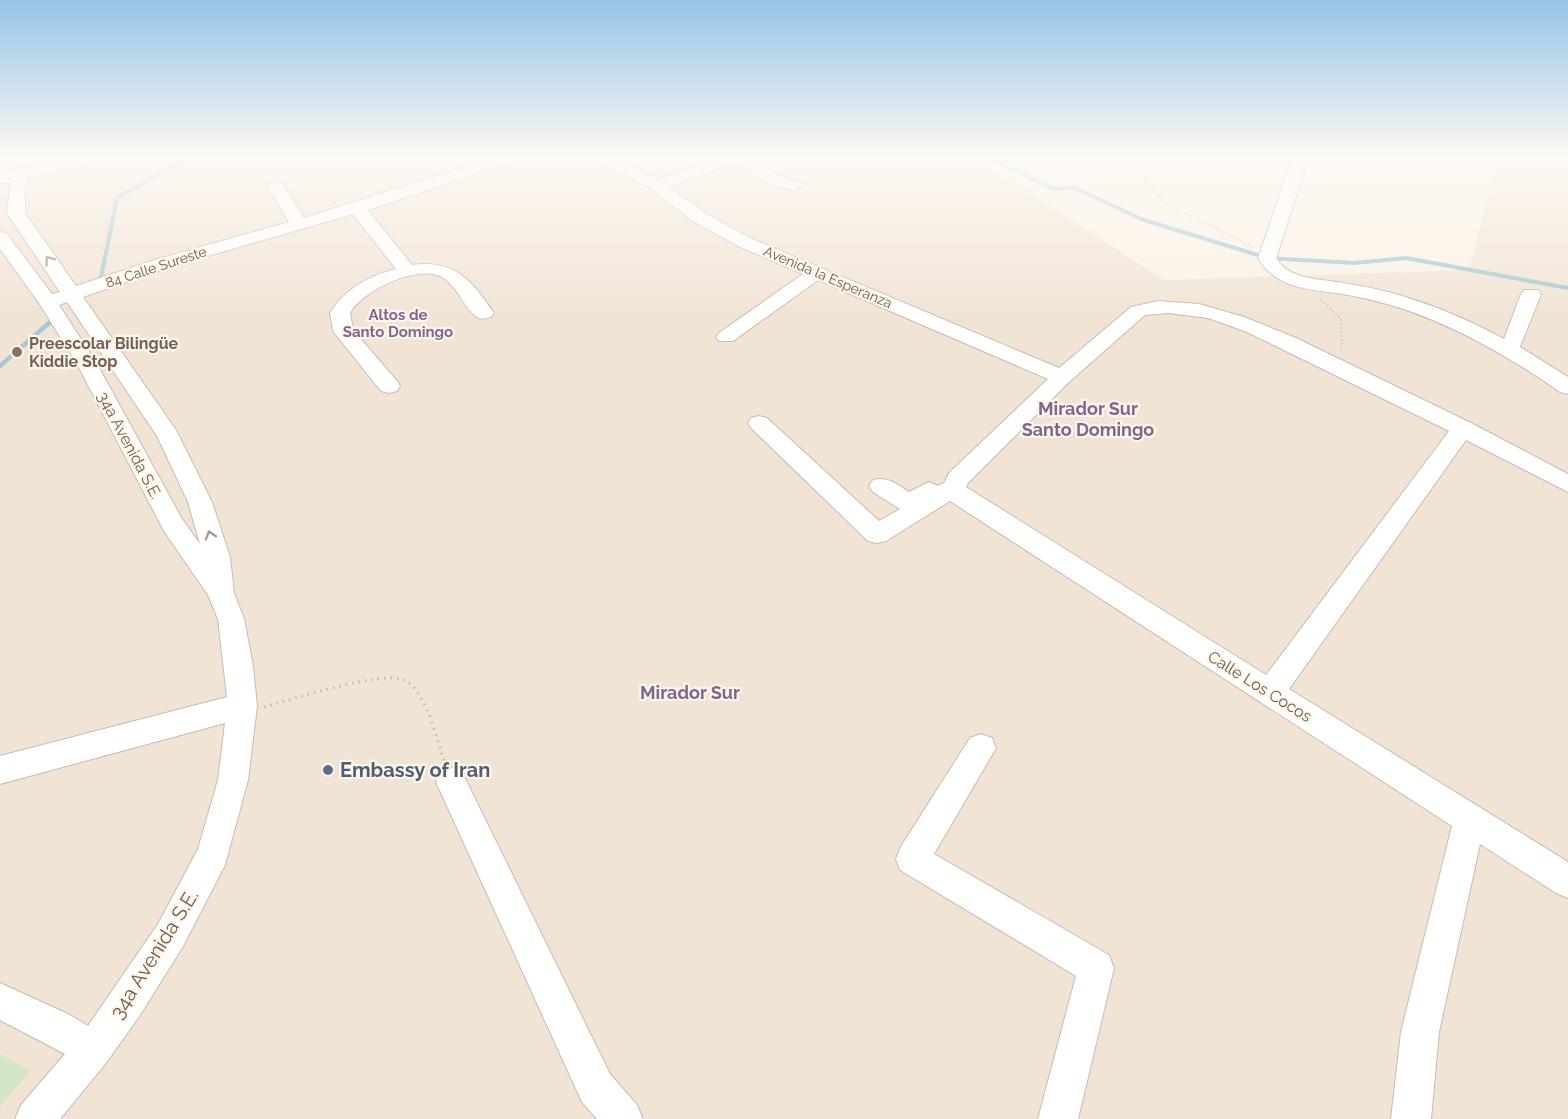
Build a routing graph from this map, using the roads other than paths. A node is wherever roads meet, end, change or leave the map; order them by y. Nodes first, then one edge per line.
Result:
1 (16, 211) edge
2 (292, 211) edge
3 (346, 211) edge
4 (359, 211) edge
5 (693, 211) edge
6 (1283, 211) edge
7 (300, 225) junction
8 (0, 237) edge
9 (406, 271) junction
10 (817, 272) junction
11 (1531, 294) dead end
12 (76, 297) junction
13 (50, 307) junction
14 (484, 313) dead end
15 (726, 337) dead end
16 (1509, 347) junction
17 (113, 355) junction
18 (87, 364) junction
19 (1062, 377) junction
20 (389, 386) dead end
21 (1568, 387) edge
22 (759, 423) dead end
23 (1463, 428) junction
24 (1568, 484) edge
25 (881, 486) dead end
26 (954, 486) junction
27 (221, 593) junction
28 (1270, 692) junction
29 (242, 709) junction
30 (981, 748) dead end
31 (0, 770) edge
32 (450, 782) road end
33 (1470, 819) junction
34 (1568, 881) edge
35 (0, 1001) edge
36 (93, 1050) junction
37 (35, 1119) edge
38 (623, 1119) edge
39 (1058, 1119) edge
40 (1411, 1119) edge

12 -> 1 street, 34a Avenida S.E.
2 - 7 street
3 - 7 street, 84 Calle Sureste
4 - 9 street
5 - 10 street, Avenida la Esperanza
6 - 16 street
7 - 12 street, 84 Calle Sureste
8 - 13 street, 34a Avenida S.E.
9 - 14 street
9 - 20 street
10 - 15 street
10 - 19 street, Avenida la Esperanza
11 - 16 street
12 - 13 street, 84 Calle Sureste
12 - 17 street, 34a Avenida S.E.
13 - 18 street, 34a Avenida S.E.
16 - 21 street
17 - 18 street
27 -> 17 street, 34a Avenida S.E.
18 - 27 street, 34a Avenida S.E.
19 - 23 street
19 - 26 street
22 - 26 street
23 - 24 street
23 - 28 street
25 - 26 street
26 - 28 street, Calle Los Cocos
27 - 29 street, 34a Avenida S.E.
28 - 33 street, Calle Los Cocos
29 - 31 street
29 - 36 street, 34a Avenida S.E.
30 - 39 street
32 - 38 street
33 - 34 street, Calle Los Cocos
33 - 40 street
35 - 36 street
36 - 37 street, 34a Avenida S.E.

